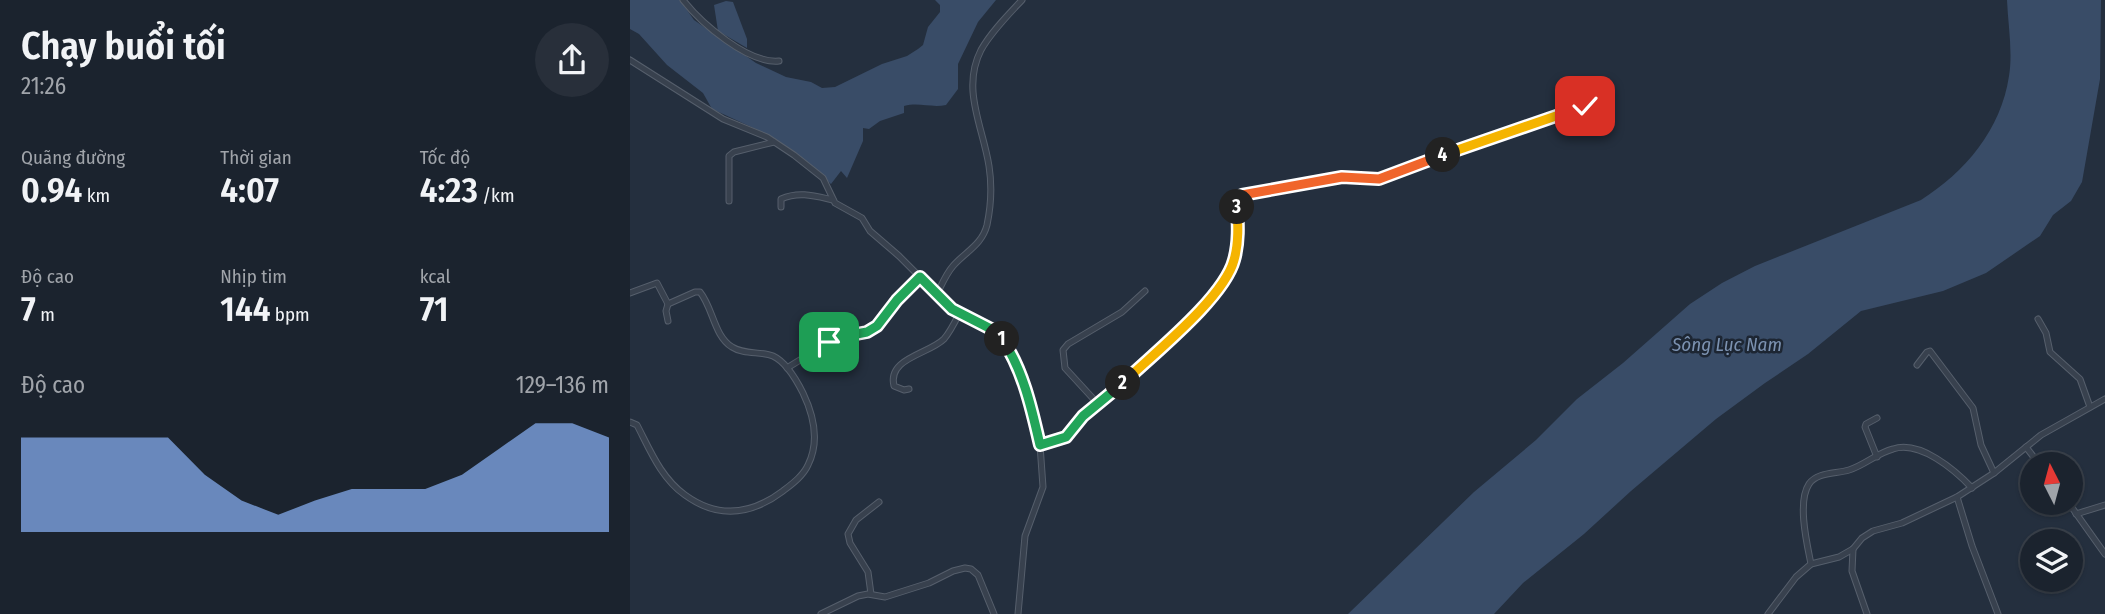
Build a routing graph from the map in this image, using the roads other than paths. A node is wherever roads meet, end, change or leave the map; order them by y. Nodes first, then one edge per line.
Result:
1 (683, 0) edge
2 (1022, 0) edge
3 (630, 60) edge
4 (779, 61) dead end
5 (1594, 109) dead end
6 (774, 142) junction
7 (833, 200) junction
8 (729, 201) dead end
9 (781, 206) dead end
10 (920, 277) junction
11 (1145, 291) dead end
12 (630, 293) edge
13 (937, 294) junction
14 (668, 304) junction
15 (959, 314) junction
16 (2038, 319) dead end
17 (668, 321) dead end
18 (1917, 365) dead end
19 (787, 368) junction
20 (909, 389) dead end
21 (2105, 398) edge
22 (1099, 405) junction
23 (2090, 407) junction
24 (1877, 418) dead end
25 (630, 422) edge
26 (1040, 445) junction
27 (2026, 447) junction
28 (2030, 452) edge
29 (1877, 457) junction
30 (1994, 472) junction
31 (1972, 488) junction
32 (1957, 497) junction
33 (879, 502) dead end
34 (2105, 505) edge
35 (2083, 512) edge
36 (2077, 515) edge
37 (1853, 550) junction
38 (2105, 554) edge
39 (1811, 564) junction
40 (871, 594) junction
41 (821, 614) edge
42 (994, 614) edge
43 (1018, 614) edge
44 (1768, 614) edge
45 (1867, 614) edge
46 (1998, 614) edge

1 - 4 street
2 - 13 street
3 - 6 street
5 - 22 street
6 - 7 street
6 - 8 street
7 - 9 street
7 - 10 street
10 - 13 street
10 - 19 street
11 - 22 street
12 - 14 street
13 - 15 street
14 - 17 street
14 - 19 street
15 - 20 street
15 - 26 street
16 - 23 street
18 - 30 street
19 - 25 street
21 - 23 street
22 - 26 street
23 - 27 street
24 - 29 street
26 - 43 street
27 - 28 street
27 - 30 street
29 - 31 street
29 - 39 street
30 - 31 street
31 - 32 street
32 - 37 street
32 - 46 street
33 - 40 street
34 - 35 street
36 - 38 street
37 - 39 street
37 - 45 street
39 - 44 street
40 - 41 street
40 - 42 street

